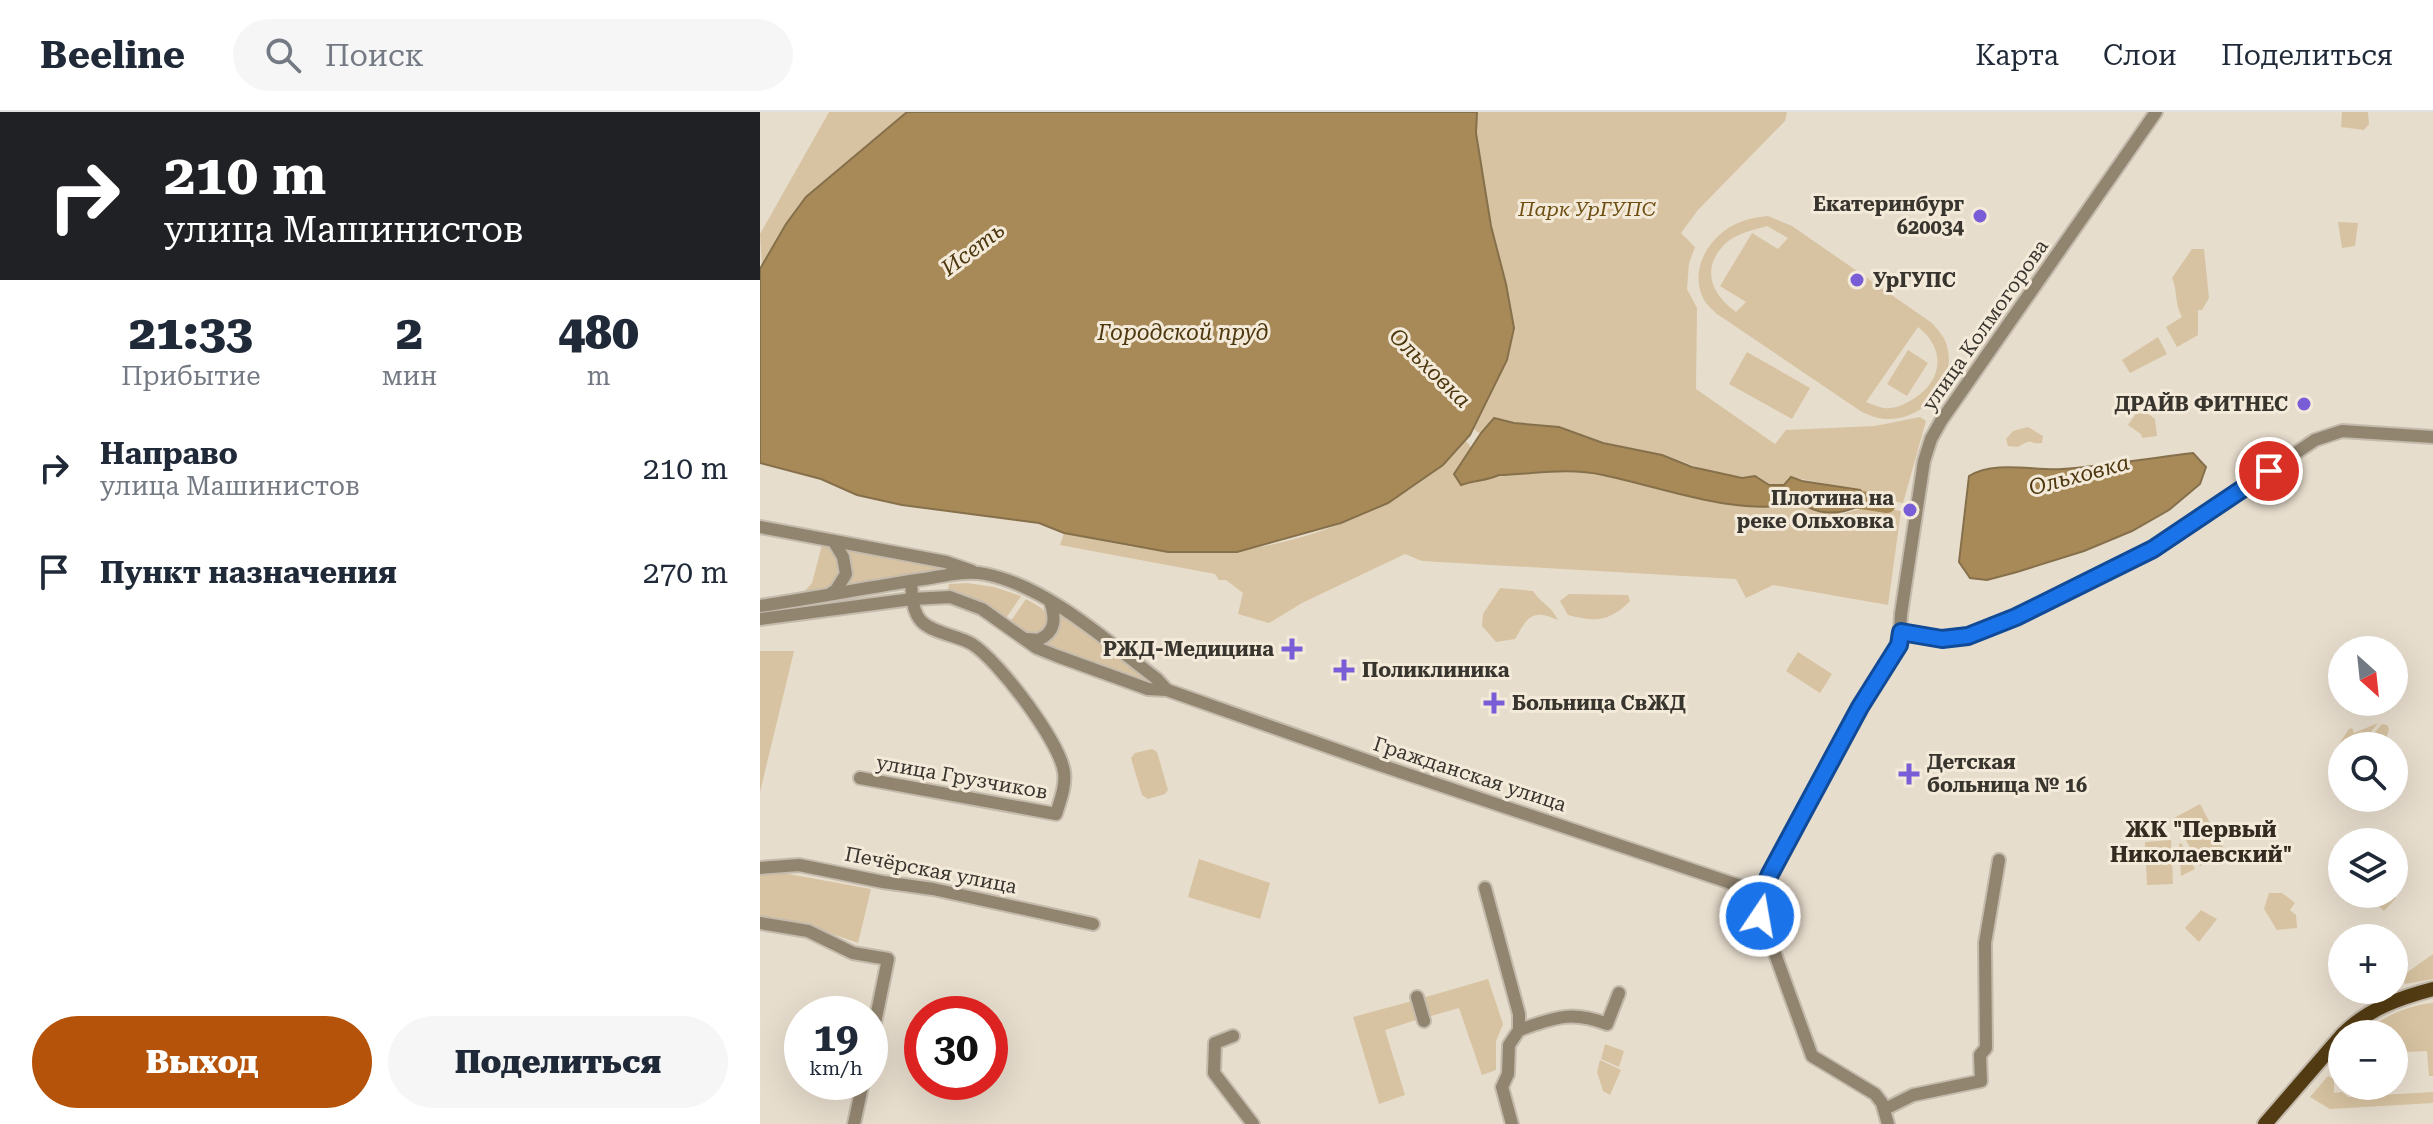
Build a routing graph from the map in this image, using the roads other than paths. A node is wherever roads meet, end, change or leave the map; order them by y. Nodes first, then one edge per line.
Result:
1 (2156, 112) edge
2 (2433, 437) edge
3 (760, 527) edge
4 (834, 542) junction
5 (975, 572) junction
6 (911, 581) junction
7 (826, 597) junction
8 (912, 599) junction
9 (1050, 601) junction
10 (760, 606) edge
11 (760, 619) edge
12 (1901, 632) junction
13 (1024, 638) junction
14 (1167, 690) junction
15 (860, 778) dead end
16 (1999, 860) dead end
17 (760, 868) edge
18 (1485, 888) dead end
19 (1761, 893) junction
20 (760, 923) edge
21 (1093, 924) dead end
22 (2433, 989) edge
23 (1619, 993) dead end
24 (880, 996) edge
25 (1417, 997) dead end
26 (2357, 1020) edge
27 (1424, 1021) dead end
28 (1519, 1030) junction
29 (1233, 1036) dead end
30 (2328, 1050) edge
31 (859, 1100) edge
32 (1885, 1109) junction
33 (854, 1124) edge
34 (1253, 1124) edge
35 (1512, 1124) edge
36 (1888, 1124) edge
37 (2265, 1124) edge

1 - 12 street, улица Колмогорова
2 - 12 street
3 - 4 street
4 - 5 street
4 - 7 street
5 - 6 street, Гражданская улица
5 - 9 street, Гражданская улица
6 - 7 street, Гражданская улица
6 - 8 street
7 - 10 street, Гражданская улица
8 - 11 street, Гражданская улица
8 - 13 street, Гражданская улица
8 - 15 street, улица Грузчиков
9 - 13 street
9 - 14 street, Гражданская улица
12 - 19 street, улица Колмогорова
13 - 14 street, Гражданская улица
14 - 19 street, Гражданская улица
16 - 32 street
17 - 21 street, Печёрская улица
18 - 28 street
19 - 32 street
20 - 24 street
22 - 26 main road
23 - 28 street
25 - 27 street
28 - 35 street
29 - 34 street
30 - 37 main road
31 - 33 street
32 - 36 street

